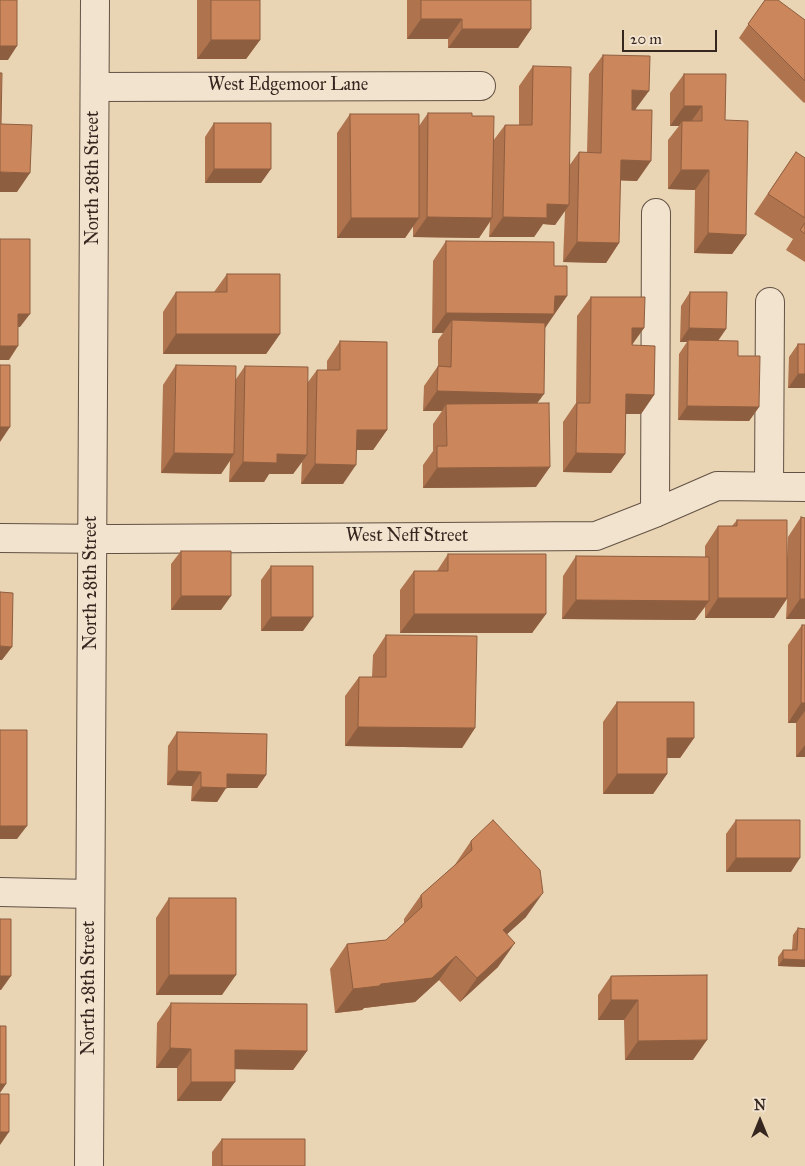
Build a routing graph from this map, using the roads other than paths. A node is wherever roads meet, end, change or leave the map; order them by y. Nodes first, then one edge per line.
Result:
1 (95, 0) edge
2 (481, 86) dead end
3 (95, 87) junction
4 (656, 212) dead end
5 (770, 302) dead end
6 (769, 486) junction
7 (805, 487) edge
8 (655, 513) junction
9 (0, 538) edge
10 (92, 539) junction
11 (0, 892) edge
12 (90, 894) junction
13 (89, 1166) edge

1 - 3 street, North 28th Street
2 - 3 street, West Edgemoor Lane
3 - 10 street, North 28th Street
4 - 8 street
5 - 6 street
6 - 7 street, West Neff Street
6 - 8 street, West Neff Street
8 - 10 street, West Neff Street
9 - 10 street, West Neff Street
10 - 12 street, North 28th Street
11 - 12 street
12 - 13 street, North 28th Street

